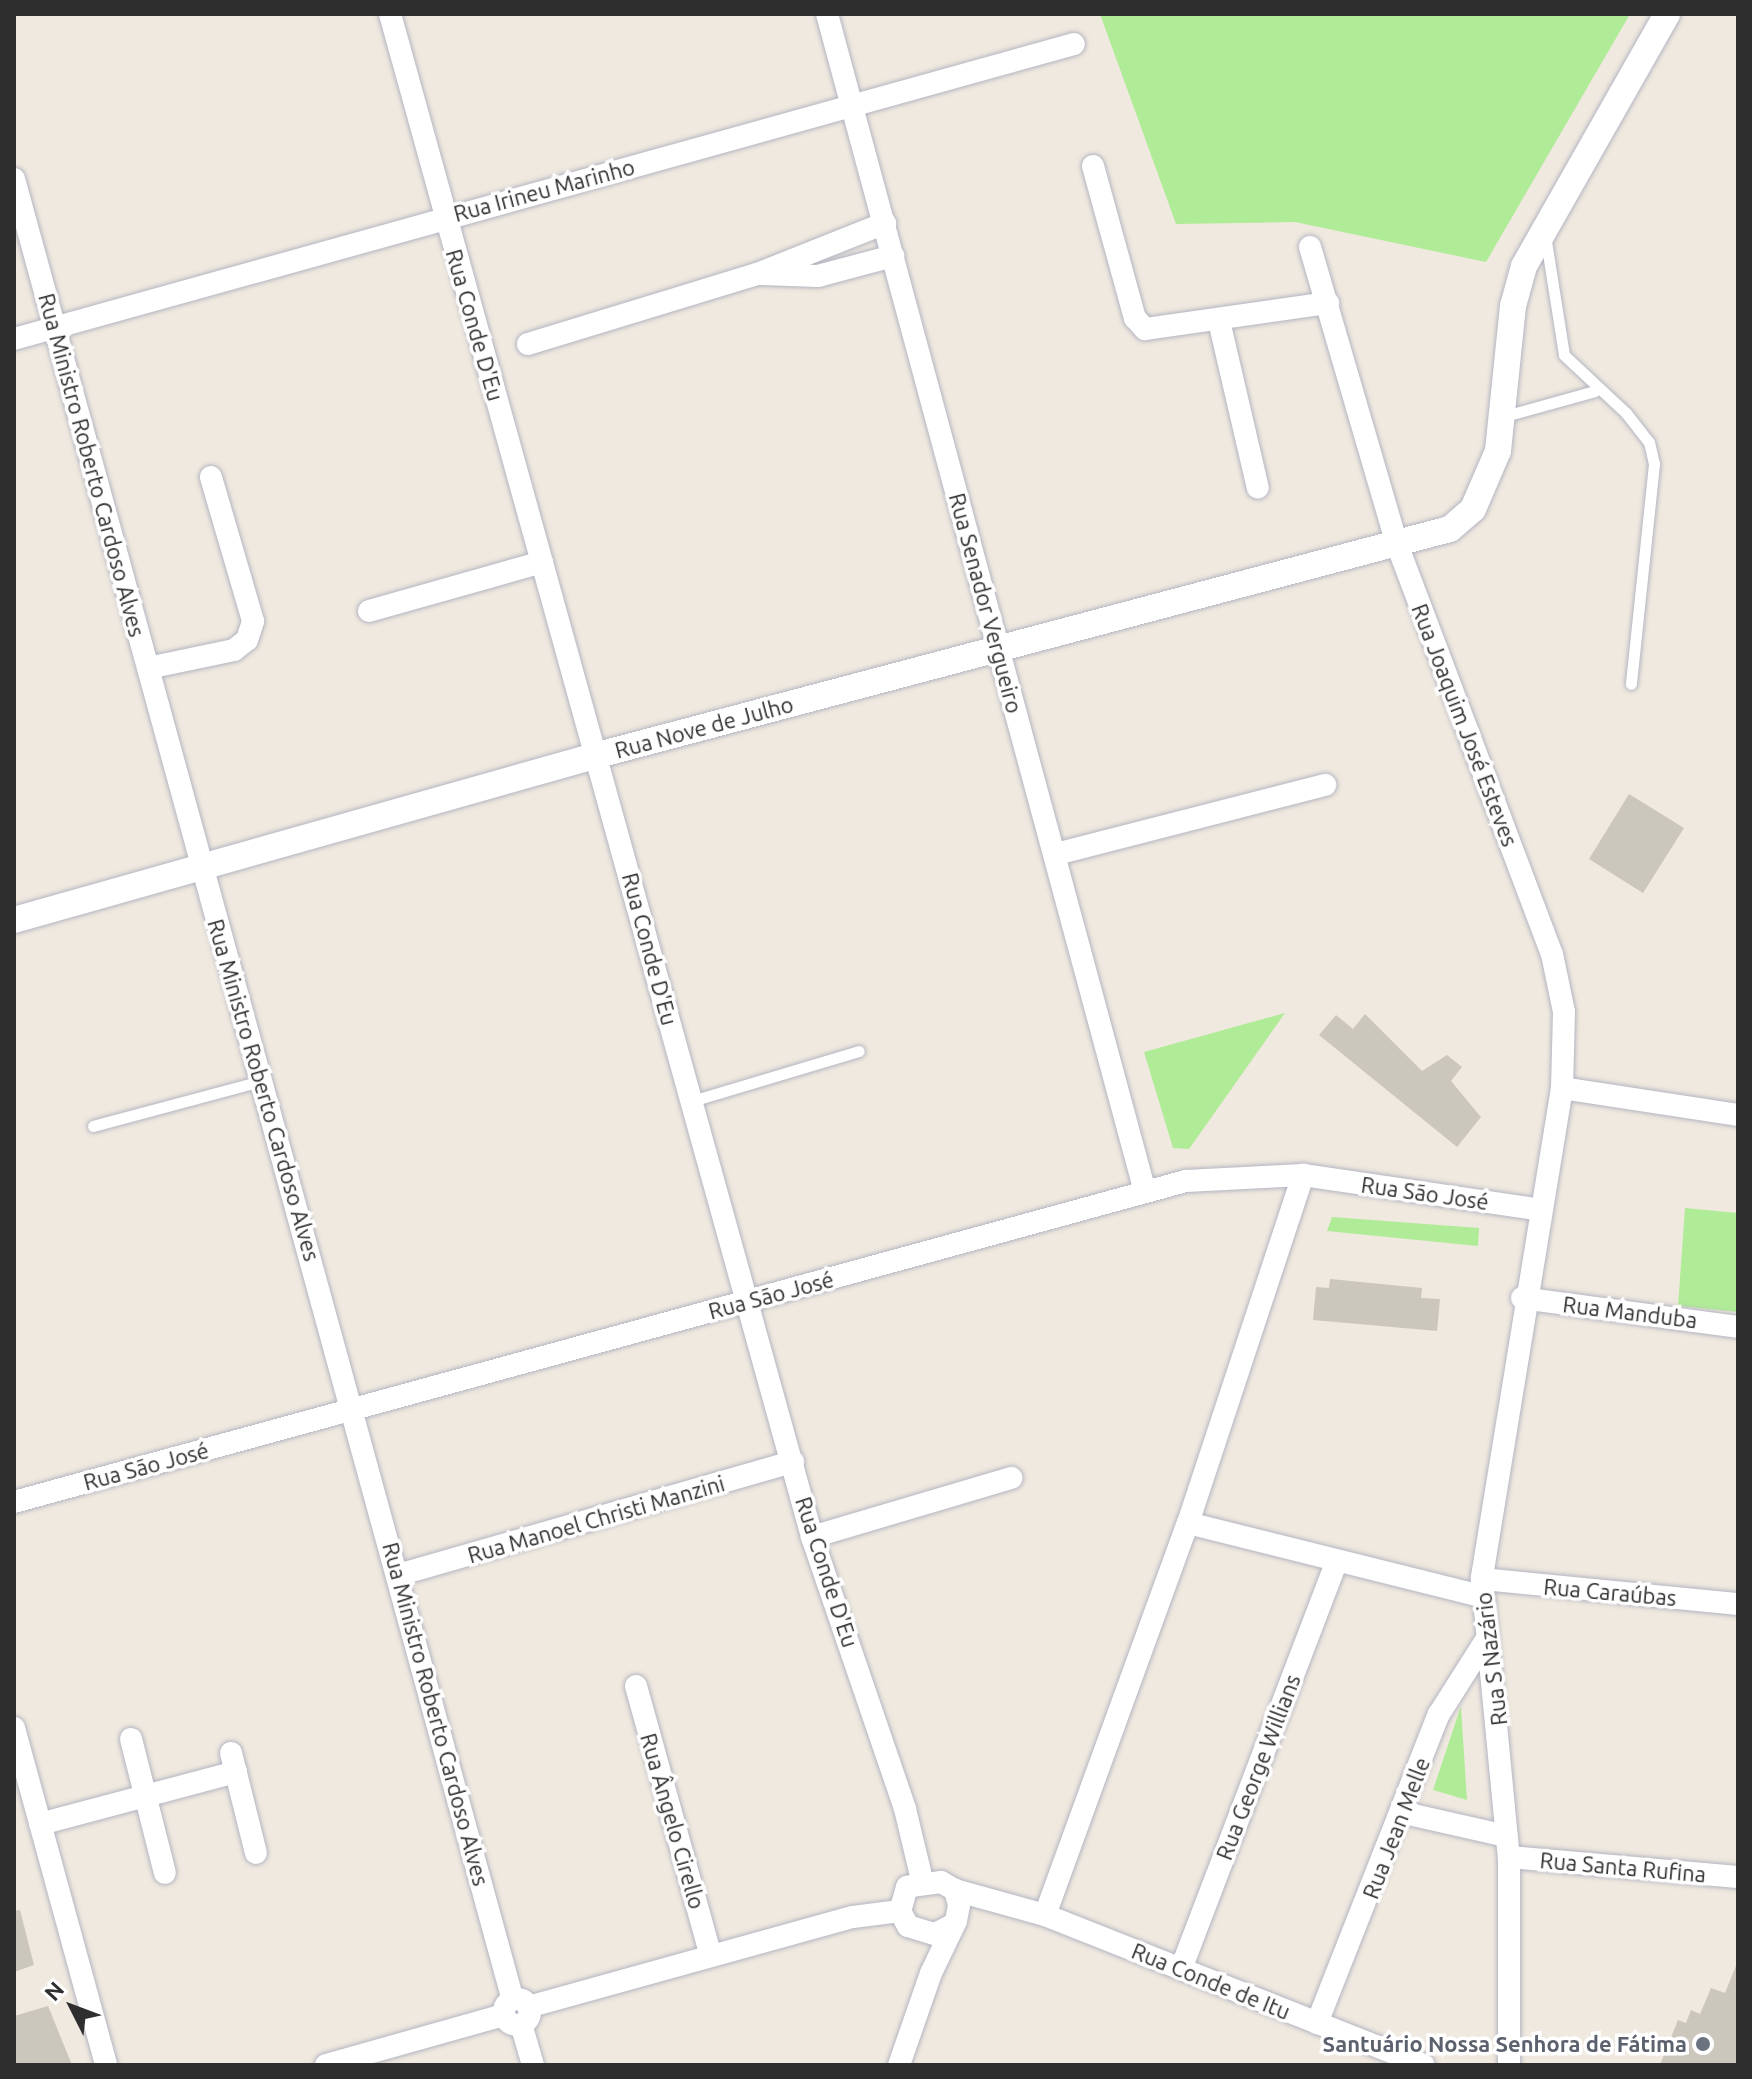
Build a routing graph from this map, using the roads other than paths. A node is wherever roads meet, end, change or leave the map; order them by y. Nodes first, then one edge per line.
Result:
1 (390, 14) edge
2 (827, 14) edge
3 (1667, 14) edge
4 (1074, 44) dead end
5 (855, 108) junction
6 (1093, 166) dead end
7 (14, 179) edge
8 (444, 217) junction
9 (1544, 220) junction
10 (885, 223) junction
11 (1310, 247) dead end
12 (893, 256) junction
13 (757, 274) junction
14 (1328, 303) junction
15 (1219, 321) junction
16 (56, 328) junction
17 (14, 339) edge
18 (528, 344) dead end
19 (1595, 391) junction
20 (1505, 416) junction
21 (211, 477) dead end
22 (1258, 488) dead end
23 (1398, 547) junction
24 (542, 562) junction
25 (369, 611) dead end
26 (997, 649) junction
27 (148, 668) junction
28 (1631, 684) dead end
29 (598, 755) junction
30 (1325, 785) dead end
31 (1056, 854) junction
32 (202, 868) junction
33 (14, 920) edge
34 (859, 1051) dead end
35 (261, 1081) junction
36 (1562, 1088) junction
37 (692, 1101) junction
38 (1738, 1115) edge
39 (93, 1126) dead end
40 (1303, 1175) junction
41 (1145, 1192) junction
42 (1537, 1209) junction
43 (1522, 1298) junction
44 (747, 1302) junction
45 (1738, 1327) edge
46 (355, 1409) junction
47 (793, 1462) junction
48 (1011, 1478) dead end
49 (14, 1502) edge
50 (1188, 1523) junction
51 (812, 1537) junction
52 (1335, 1565) junction
53 (398, 1575) junction
54 (1482, 1588) junction
55 (1738, 1604) edge
56 (1486, 1640) junction
57 (636, 1686) dead end
58 (14, 1728) edge
59 (131, 1739) dead end
60 (145, 1796) junction
61 (1404, 1813) junction
62 (40, 1824) junction
63 (1508, 1847) junction
64 (256, 1853) dead end
65 (165, 1873) dead end
66 (1738, 1877) edge
67 (922, 1880) junction
68 (955, 1890) junction
69 (997, 1907) junction
70 (900, 1911) junction
71 (1045, 1915) junction
72 (954, 1923) junction
73 (917, 1930) junction
74 (711, 1956) junction
75 (1181, 1969) junction
76 (931, 1973) junction
77 (517, 2012) junction
78 (1317, 2023) junction
79 (1388, 2059) edge
80 (106, 2065) edge
81 (326, 2065) edge
82 (533, 2065) edge
83 (899, 2065) edge
84 (1423, 2065) edge
85 (1509, 2065) edge

1 - 8 street, Rua Conde D'Eu
2 - 5 street, Rua Senador Vergueiro
3 - 9 street, Rua Nove de Julho
4 - 5 street, Rua Irineu Marinho
5 - 8 street, Rua Irineu Marinho
5 - 10 street, Rua Senador Vergueiro
6 - 15 street
7 - 16 street, Rua Ministro Roberto Cardoso Alves
8 - 16 street, Rua Irineu Marinho
8 - 24 street, Rua Conde D'Eu
9 - 19 lane
9 - 20 street, Rua Nove de Julho
10 - 12 street, Rua Senador Vergueiro
10 - 13 street
11 - 14 street, Rua Joaquim José Esteves
12 - 13 street
12 - 26 street, Rua Senador Vergueiro
13 - 18 street
14 - 15 street
14 - 23 street, Rua Joaquim José Esteves
15 - 22 street
16 - 17 street, Rua Irineu Marinho
16 - 27 street, Rua Ministro Roberto Cardoso Alves
19 - 20 lane
19 - 28 lane
20 - 23 street, Rua Nove de Julho
21 - 27 street
23 - 26 street, Rua Nove de Julho
23 - 36 street, Rua Joaquim José Esteves
24 - 25 street
24 - 29 street, Rua Conde D'Eu
26 - 29 street, Rua Nove de Julho
26 - 31 street, Rua Senador Vergueiro
27 - 32 street, Rua Ministro Roberto Cardoso Alves
29 - 32 street, Rua Nove de Julho
29 - 37 street, Rua Conde D'Eu
30 - 31 street
31 - 41 street, Rua Senador Vergueiro
32 - 33 street, Rua Nove de Julho
32 - 35 street, Rua Ministro Roberto Cardoso Alves
34 - 37 lane
35 - 39 lane
35 - 46 street, Rua Ministro Roberto Cardoso Alves
36 - 38 street
36 - 42 street, Rua Joaquim José Esteves
37 - 44 street, Rua Conde D'Eu
40 - 41 street, Rua São José
40 - 42 street, Rua São José
40 - 50 street
41 - 44 street, Rua São José
42 - 43 street, Rua S Nazário
43 - 45 street, Rua Manduba
43 - 54 street, Rua S Nazário
44 - 46 street, Rua São José
44 - 47 street, Rua Conde D'Eu
46 - 49 street, Rua São José
46 - 53 street, Rua Ministro Roberto Cardoso Alves
47 - 51 street, Rua Conde D'Eu
47 - 53 street, Rua Manoel Christi Manzini
48 - 51 street
50 - 52 street, Rua Caraúbas
50 - 71 street
51 - 67 street, Rua Conde D'Eu
52 - 54 street, Rua Caraúbas
52 - 75 street, Rua George Willians
53 - 77 street, Rua Ministro Roberto Cardoso Alves
54 - 55 street, Rua Caraúbas
54 - 56 street, Rua S Nazário
56 - 61 street, Rua Jean Melle
56 - 63 street, Rua S Nazário
57 - 74 street, Rua Ângelo Cirello
58 - 62 street
59 - 60 street
60 - 62 street
60 - 64 street
60 - 65 street
61 - 63 street, Rua Santa Rufina
61 - 78 street, Rua Jean Melle
62 - 80 street
63 - 66 street, Rua Santa Rufina
63 - 85 street, Rua S Nazário
67 - 68 street
67 - 70 street
68 - 69 street, Rua Conde de Itu
68 - 72 street
69 - 71 street, Rua Conde de Itu
69 - 72 street, Rua Conde de Itu
70 - 73 street
70 - 74 street
71 - 75 street, Rua Conde de Itu
72 - 73 street
72 - 76 street
73 - 76 street
74 - 77 street
75 - 78 street, Rua Conde de Itu
76 - 83 street
77 - 81 street
77 - 82 street, Rua Ministro Roberto Cardoso Alves
78 - 79 street, Rua Conde de Itu
79 - 84 street, Rua Conde de Itu

